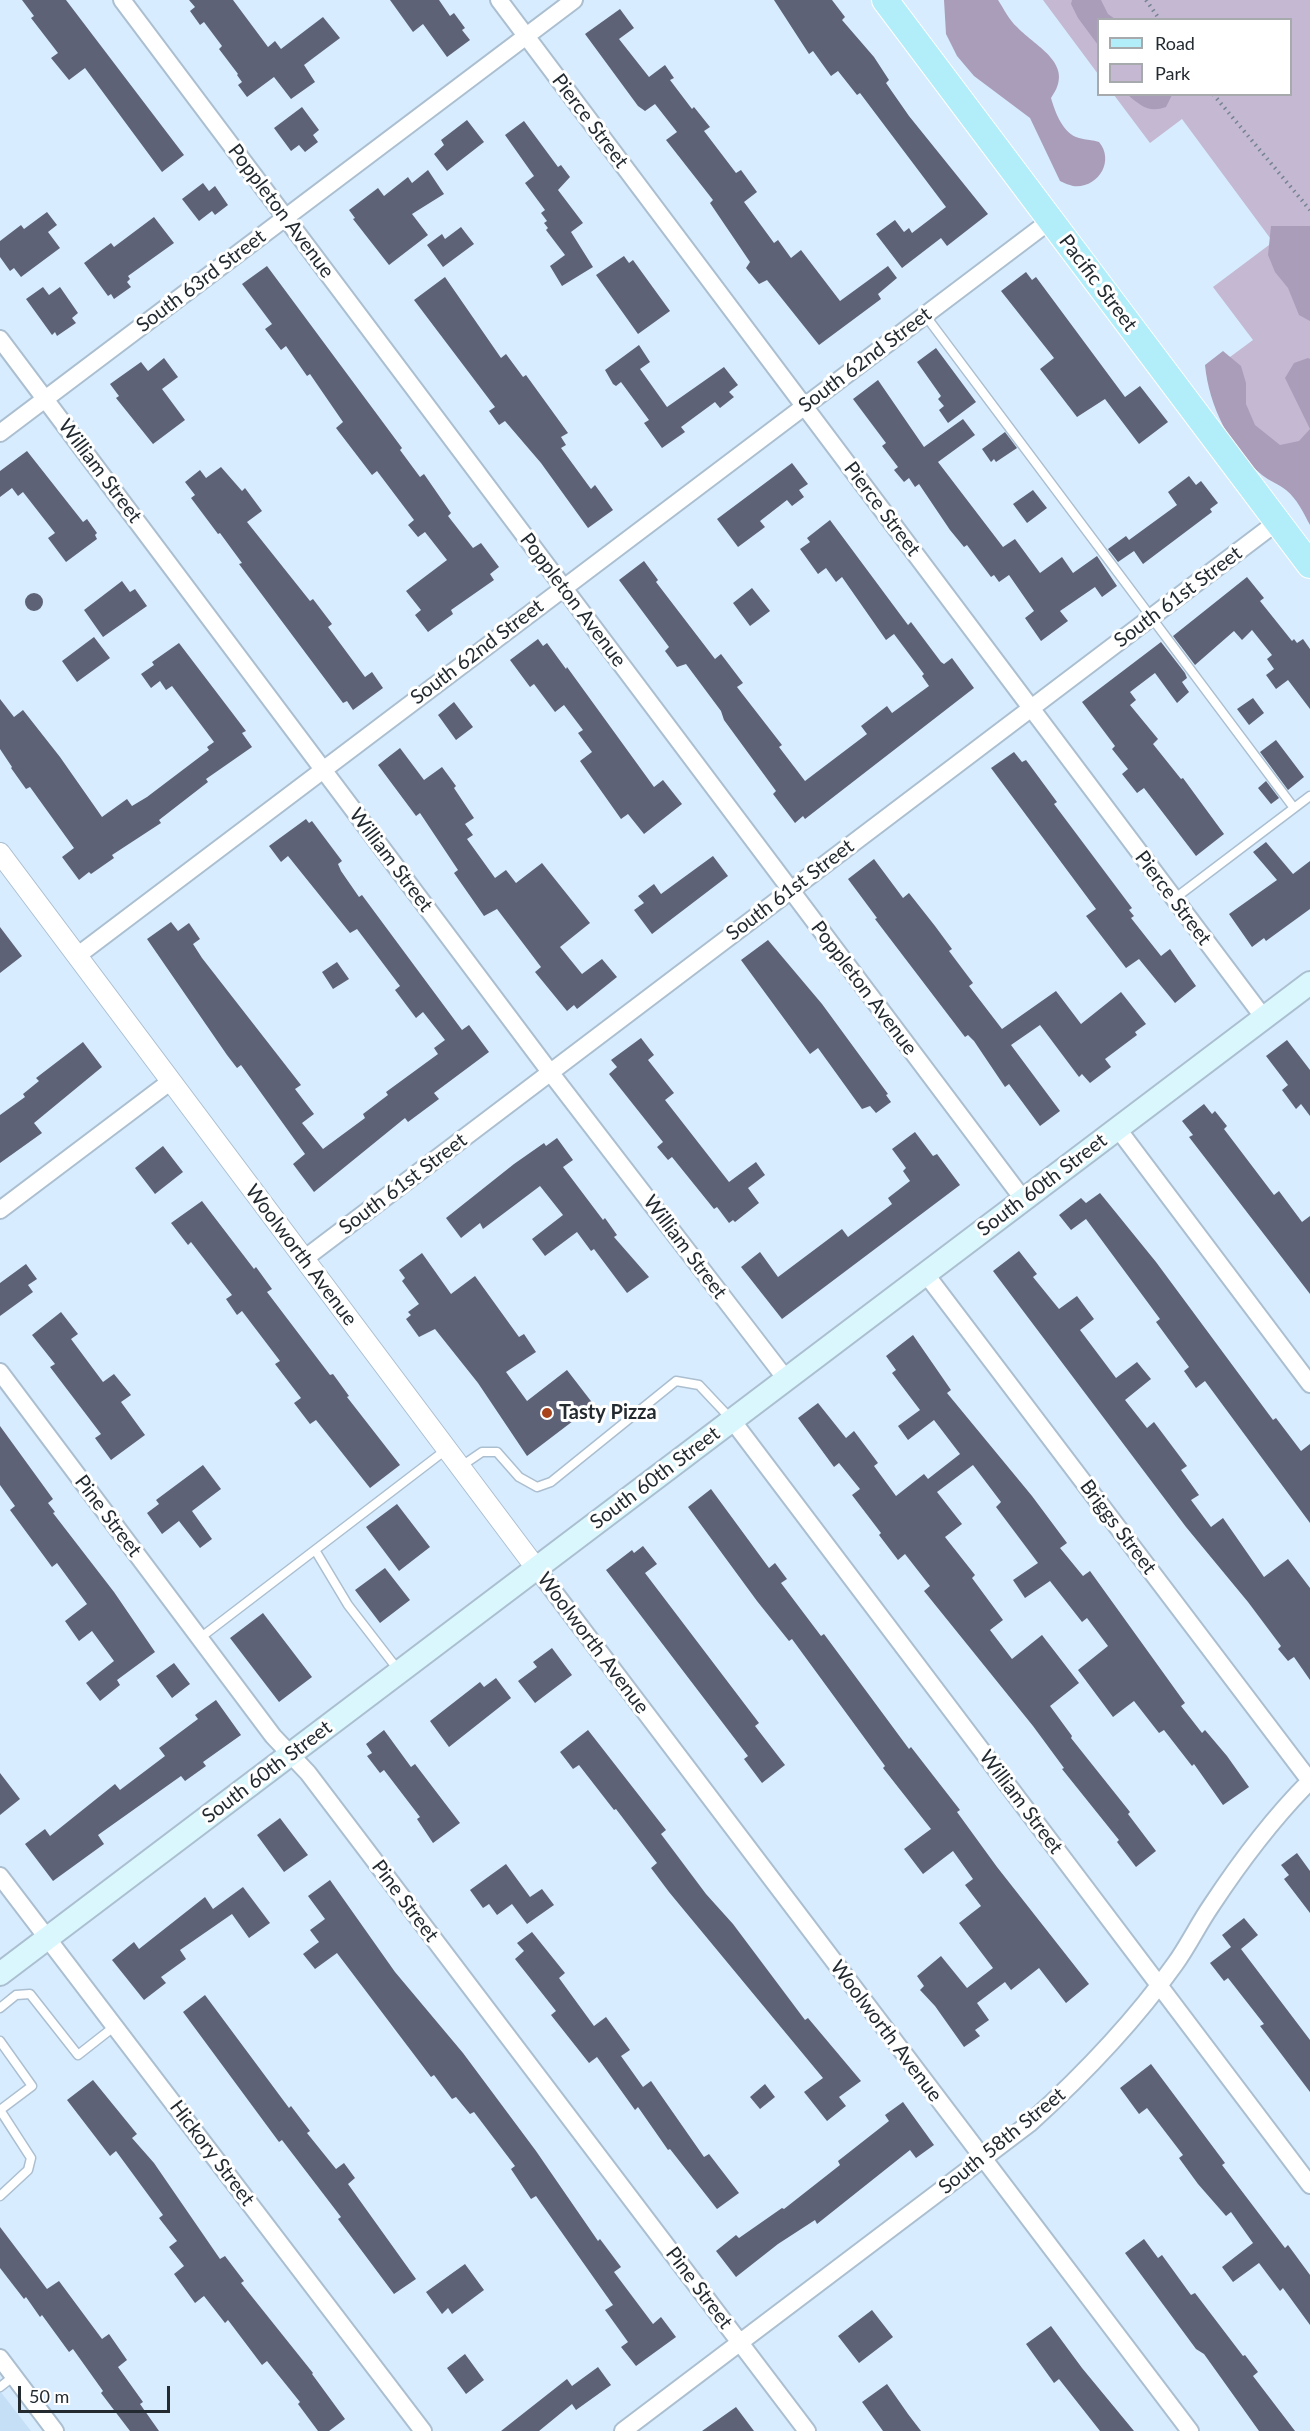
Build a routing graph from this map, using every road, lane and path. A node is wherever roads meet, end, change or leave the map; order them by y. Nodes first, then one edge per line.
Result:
1 (122, 0) edge
2 (499, 0) edge
3 (574, 0) edge
4 (885, 0) edge
5 (1146, 0) edge
6 (1159, 18) edge
7 (526, 36) junction
8 (1215, 96) edge
9 (1310, 210) edge
10 (285, 217) junction
11 (1051, 220) junction
12 (925, 315) junction
13 (0, 339) edge
14 (45, 399) junction
15 (804, 406) junction
16 (0, 433) edge
17 (1277, 522) junction
18 (1310, 566) edge
19 (563, 587) junction
20 (1152, 618) junction
21 (1031, 709) junction
22 (323, 769) junction
23 (1310, 796) edge
24 (1294, 808) junction
25 (0, 853) edge
26 (791, 890) junction
27 (1174, 899) junction
28 (77, 956) junction
29 (1309, 986) edge
30 (1264, 1018) junction
31 (550, 1072) junction
32 (171, 1081) junction
33 (1118, 1128) junction
34 (1023, 1200) junction
35 (0, 1210) edge
36 (304, 1259) junction
37 (925, 1273) junction
38 (0, 1372) edge
39 (786, 1379) junction
40 (1310, 1383) edge
41 (732, 1419) junction
42 (447, 1449) junction
43 (460, 1467) junction
44 (315, 1550) junction
45 (536, 1568) junction
46 (200, 1638) junction
47 (400, 1672) junction
48 (290, 1754) junction
49 (1310, 1781) edge
50 (0, 1876) edge
51 (48, 1938) junction
52 (0, 1974) edge
53 (1159, 1985) junction
54 (0, 2008) edge
55 (115, 2026) junction
56 (0, 2041) edge
57 (0, 2110) edge
58 (983, 2158) junction
59 (1310, 2185) edge
60 (0, 2196) edge
61 (740, 2342) junction
62 (0, 2358) edge
63 (14, 2376) junction
64 (0, 2387) edge
65 (55, 2431) edge
66 (423, 2431) edge
67 (623, 2431) edge
68 (807, 2431) edge
69 (1190, 2431) edge

1 - 10 street, Poppleton Avenue
2 - 7 street, Pierce Street
3 - 7 street, South 63rd Street
4 - 11 main road, Pacific Street
5 - 6 path
7 - 10 street, South 63rd Street
7 - 15 street, Pierce Street
8 - 9 path
10 - 14 street, South 63rd Street
10 - 19 street, Poppleton Avenue
11 - 12 street, South 62nd Street
11 - 17 main road, Pacific Street
12 - 15 street, South 62nd Street
12 - 20 lane
13 - 14 street, William Street
14 - 16 street, South 63rd Street
14 - 22 street, William Street
15 - 19 street, South 62nd Street
15 - 21 street, Pierce Street
17 - 18 main road, Pacific Street
17 - 20 street, South 61st Street
19 - 22 street, South 62nd Street
19 - 26 street, Poppleton Avenue
20 - 21 street, South 61st Street
20 - 24 lane
21 - 26 street, South 61st Street
21 - 27 street, Pierce Street
22 - 28 street, South 62nd Street
22 - 31 street, William Street
23 - 24 lane
24 - 27 lane
25 - 28 street, Woolworth Avenue
26 - 31 street, South 61st Street
26 - 34 street, Poppleton Avenue
27 - 30 street, Pierce Street
28 - 32 street, Woolworth Avenue
29 - 30 main road, South 60th Street
30 - 33 main road, South 60th Street
31 - 36 street, South 61st Street
31 - 39 street, William Street
32 - 35 street
32 - 36 street, Woolworth Avenue
33 - 34 main road, South 60th Street
33 - 40 street
34 - 37 main road, South 60th Street
36 - 42 street, Woolworth Avenue
37 - 39 main road, South 60th Street
37 - 49 street, Briggs Street
38 - 46 street, Pine Street
39 - 41 main road, South 60th Street
41 - 43 lane
41 - 45 main road, South 60th Street
41 - 53 street, William Street
42 - 43 street, Woolworth Avenue
42 - 44 lane
43 - 45 street, Woolworth Avenue
44 - 46 lane
44 - 47 lane
45 - 47 main road, South 60th Street
45 - 58 street, Woolworth Avenue
46 - 48 street, Pine Street
47 - 48 main road, South 60th Street
48 - 51 main road, South 60th Street
48 - 61 street, Pine Street
49 - 53 street, South 58th Street
50 - 51 street, Hickory Street
51 - 52 main road, South 60th Street
51 - 55 street, Hickory Street
53 - 58 street, South 58th Street
53 - 59 street, William Street
54 - 55 lane
55 - 66 street, Hickory Street
56 - 57 lane
57 - 60 lane
58 - 61 street, South 58th Street
58 - 69 street, Woolworth Avenue
61 - 67 street, South 58th Street
61 - 68 street, Pine Street
62 - 63 street
63 - 64 lane
63 - 65 street

